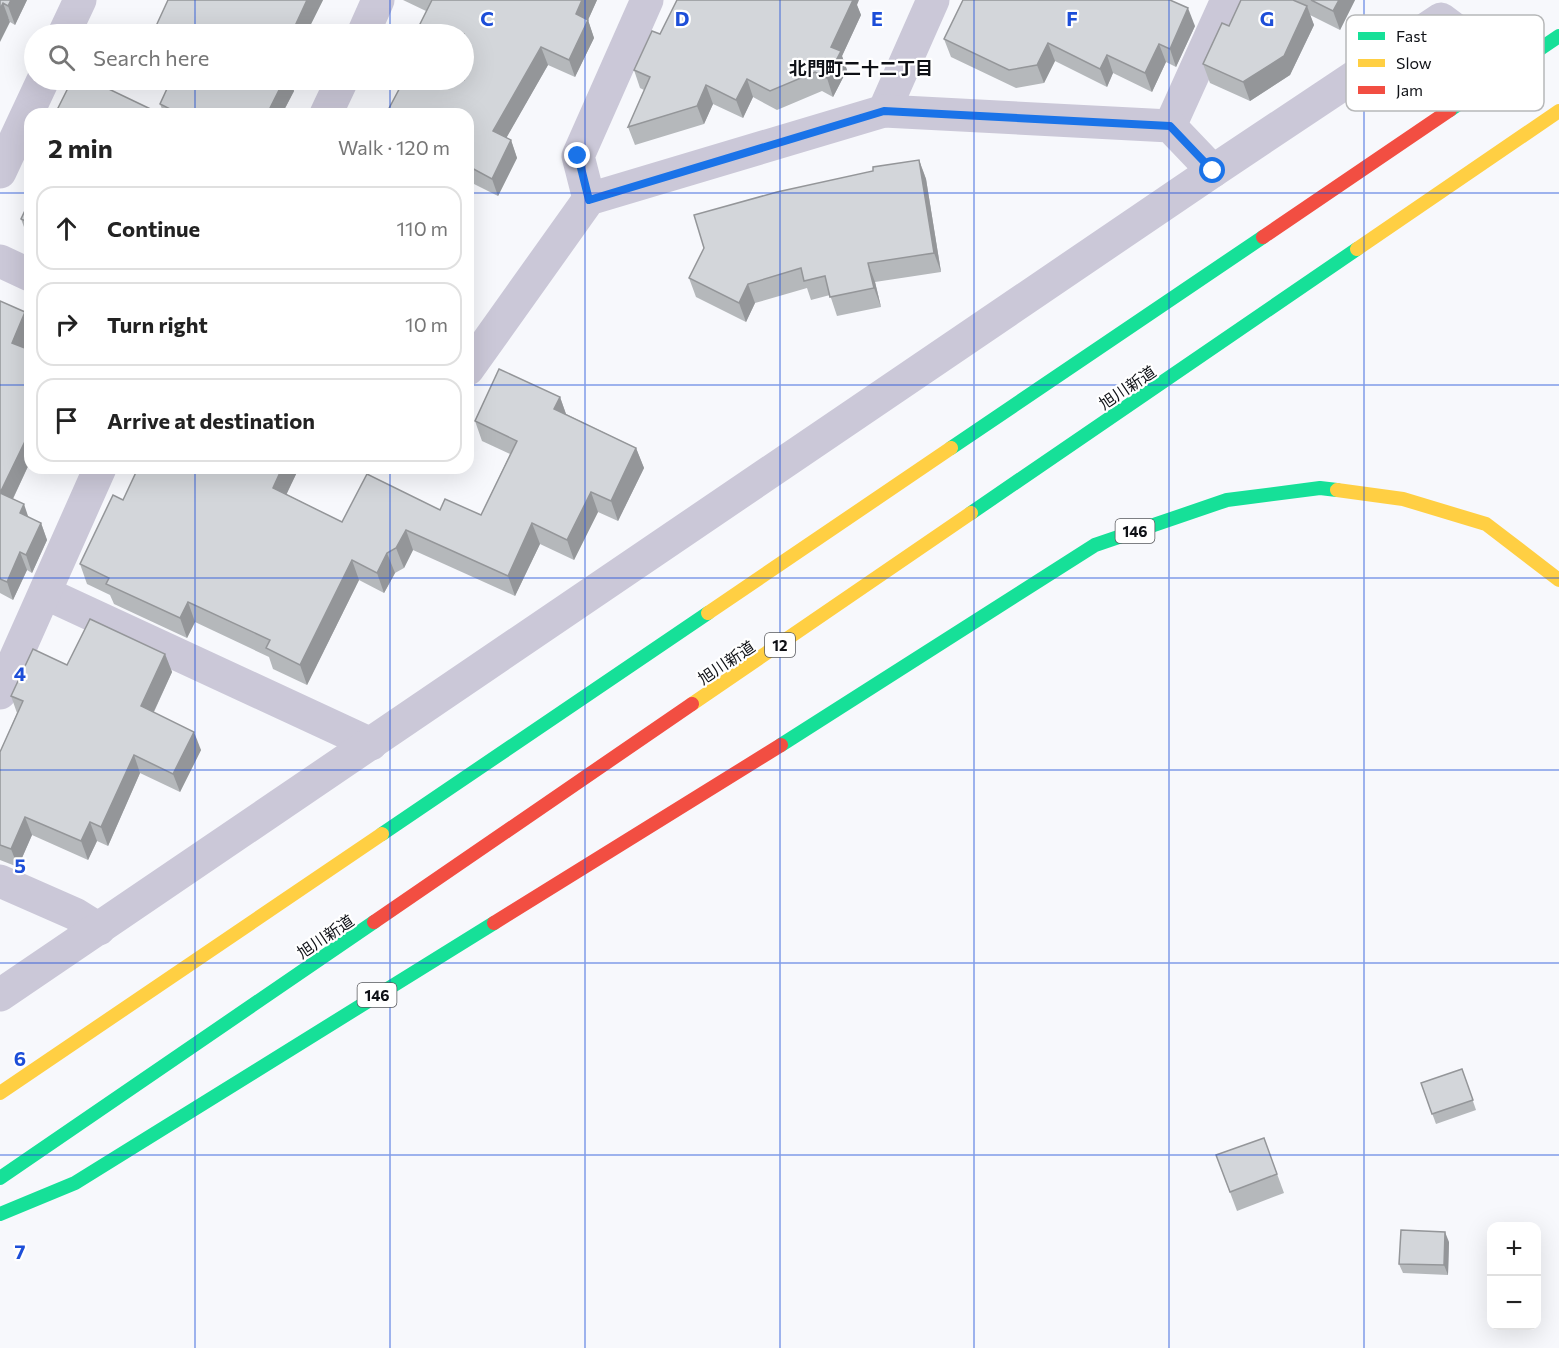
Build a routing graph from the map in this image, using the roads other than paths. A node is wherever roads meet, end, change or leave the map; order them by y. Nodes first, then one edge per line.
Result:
1 (80, 0) edge
2 (378, 0) edge
3 (647, 0) edge
4 (933, 0) edge
5 (1227, 0) edge
6 (69, 24) edge
7 (367, 24) edge
8 (1559, 36) edge
9 (1544, 46) edge
10 (1346, 82) edge
11 (38, 90) edge
12 (337, 90) edge
13 (30, 108) edge
14 (329, 108) edge
15 (884, 111) junction
16 (1446, 111) edge
17 (1559, 111) edge
18 (24, 121) edge
19 (1170, 126) junction
20 (1213, 171) junction
21 (0, 172) edge
22 (589, 200) junction
23 (0, 261) edge
24 (24, 273) edge
25 (474, 361) edge
26 (97, 474) edge
27 (1559, 580) edge
28 (45, 593) junction
29 (0, 693) edge
30 (370, 744) junction
31 (0, 881) edge
32 (99, 928) junction
33 (0, 994) edge
34 (0, 1093) edge
35 (0, 1179) edge
36 (0, 1214) edge

1 - 6 street
2 - 7 street
3 - 22 street
4 - 15 street
5 - 19 street
8 - 9 main road
10 - 20 street
11 - 13 street
12 - 14 street
15 - 19 street
15 - 22 street
16 - 34 main road
17 - 35 main road, 旭川新道 / 12
18 - 21 street
19 - 20 street
20 - 30 street
22 - 25 street
23 - 24 street
26 - 28 street
27 - 36 main road, 146
28 - 29 street
28 - 30 street
30 - 32 street
31 - 32 street
32 - 33 street

